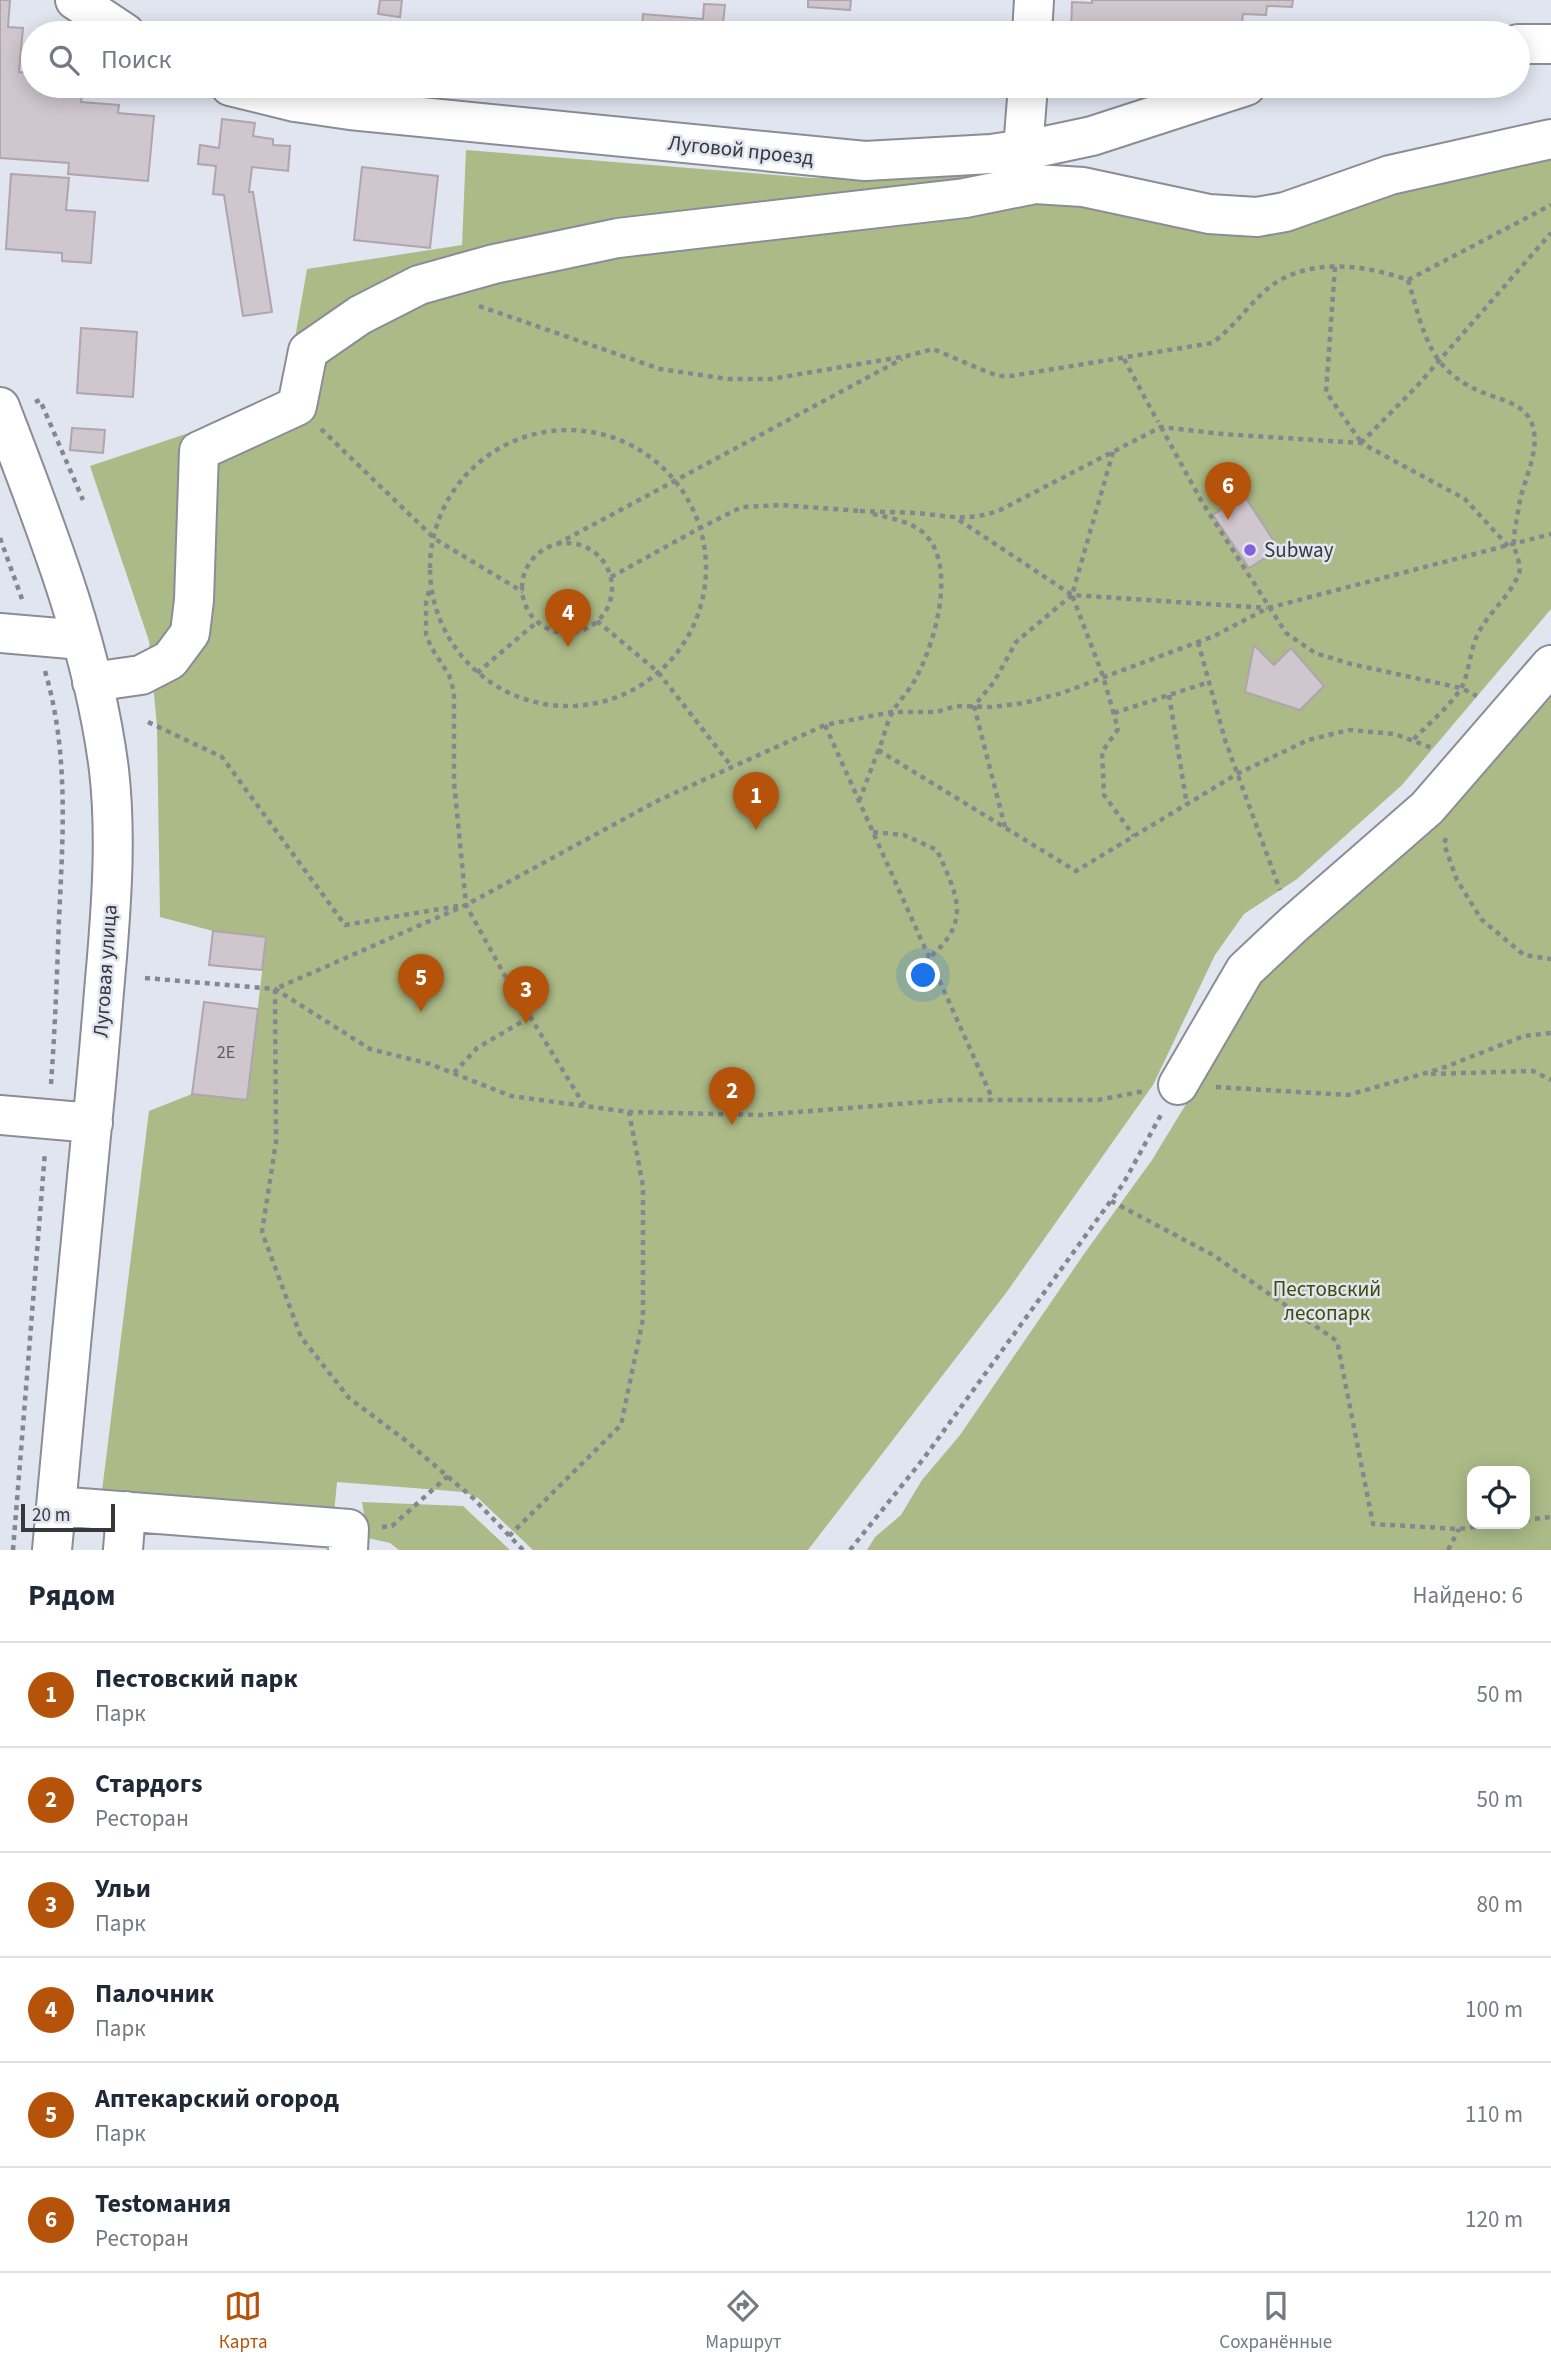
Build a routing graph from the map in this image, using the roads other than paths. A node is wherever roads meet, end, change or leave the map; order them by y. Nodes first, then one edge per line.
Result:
1 (75, 0) edge
2 (1034, 0) edge
3 (107, 21) edge
4 (1033, 21) edge
5 (1530, 44) edge
6 (1551, 44) edge
7 (279, 98) edge
8 (1027, 98) edge
9 (1209, 98) edge
10 (1551, 139) edge
11 (1023, 149) junction
12 (0, 407) edge
13 (17, 635) edge
14 (82, 640) junction
15 (1551, 665) edge
16 (92, 682) junction
17 (1178, 1085) road end
18 (0, 1115) edge
19 (93, 1123) junction
20 (56, 1506) junction
21 (126, 1511) junction
22 (271, 1536) edge
23 (349, 1539) edge
24 (52, 1550) edge
25 (124, 1550) edge

1 - 3 street
2 - 4 street
5 - 6 street
7 - 11 street, Луговой проезд
8 - 11 street
9 - 11 street, Луговой проезд
10 - 16 street
12 - 14 street, Луговая улица
13 - 14 street
14 - 16 street, Луговая улица
15 - 17 street
16 - 19 street, Луговая улица
18 - 19 street
19 - 20 street, Луговая улица
20 - 21 street
20 - 24 street, Луговая улица
21 - 22 street
21 - 25 street
22 - 23 street

